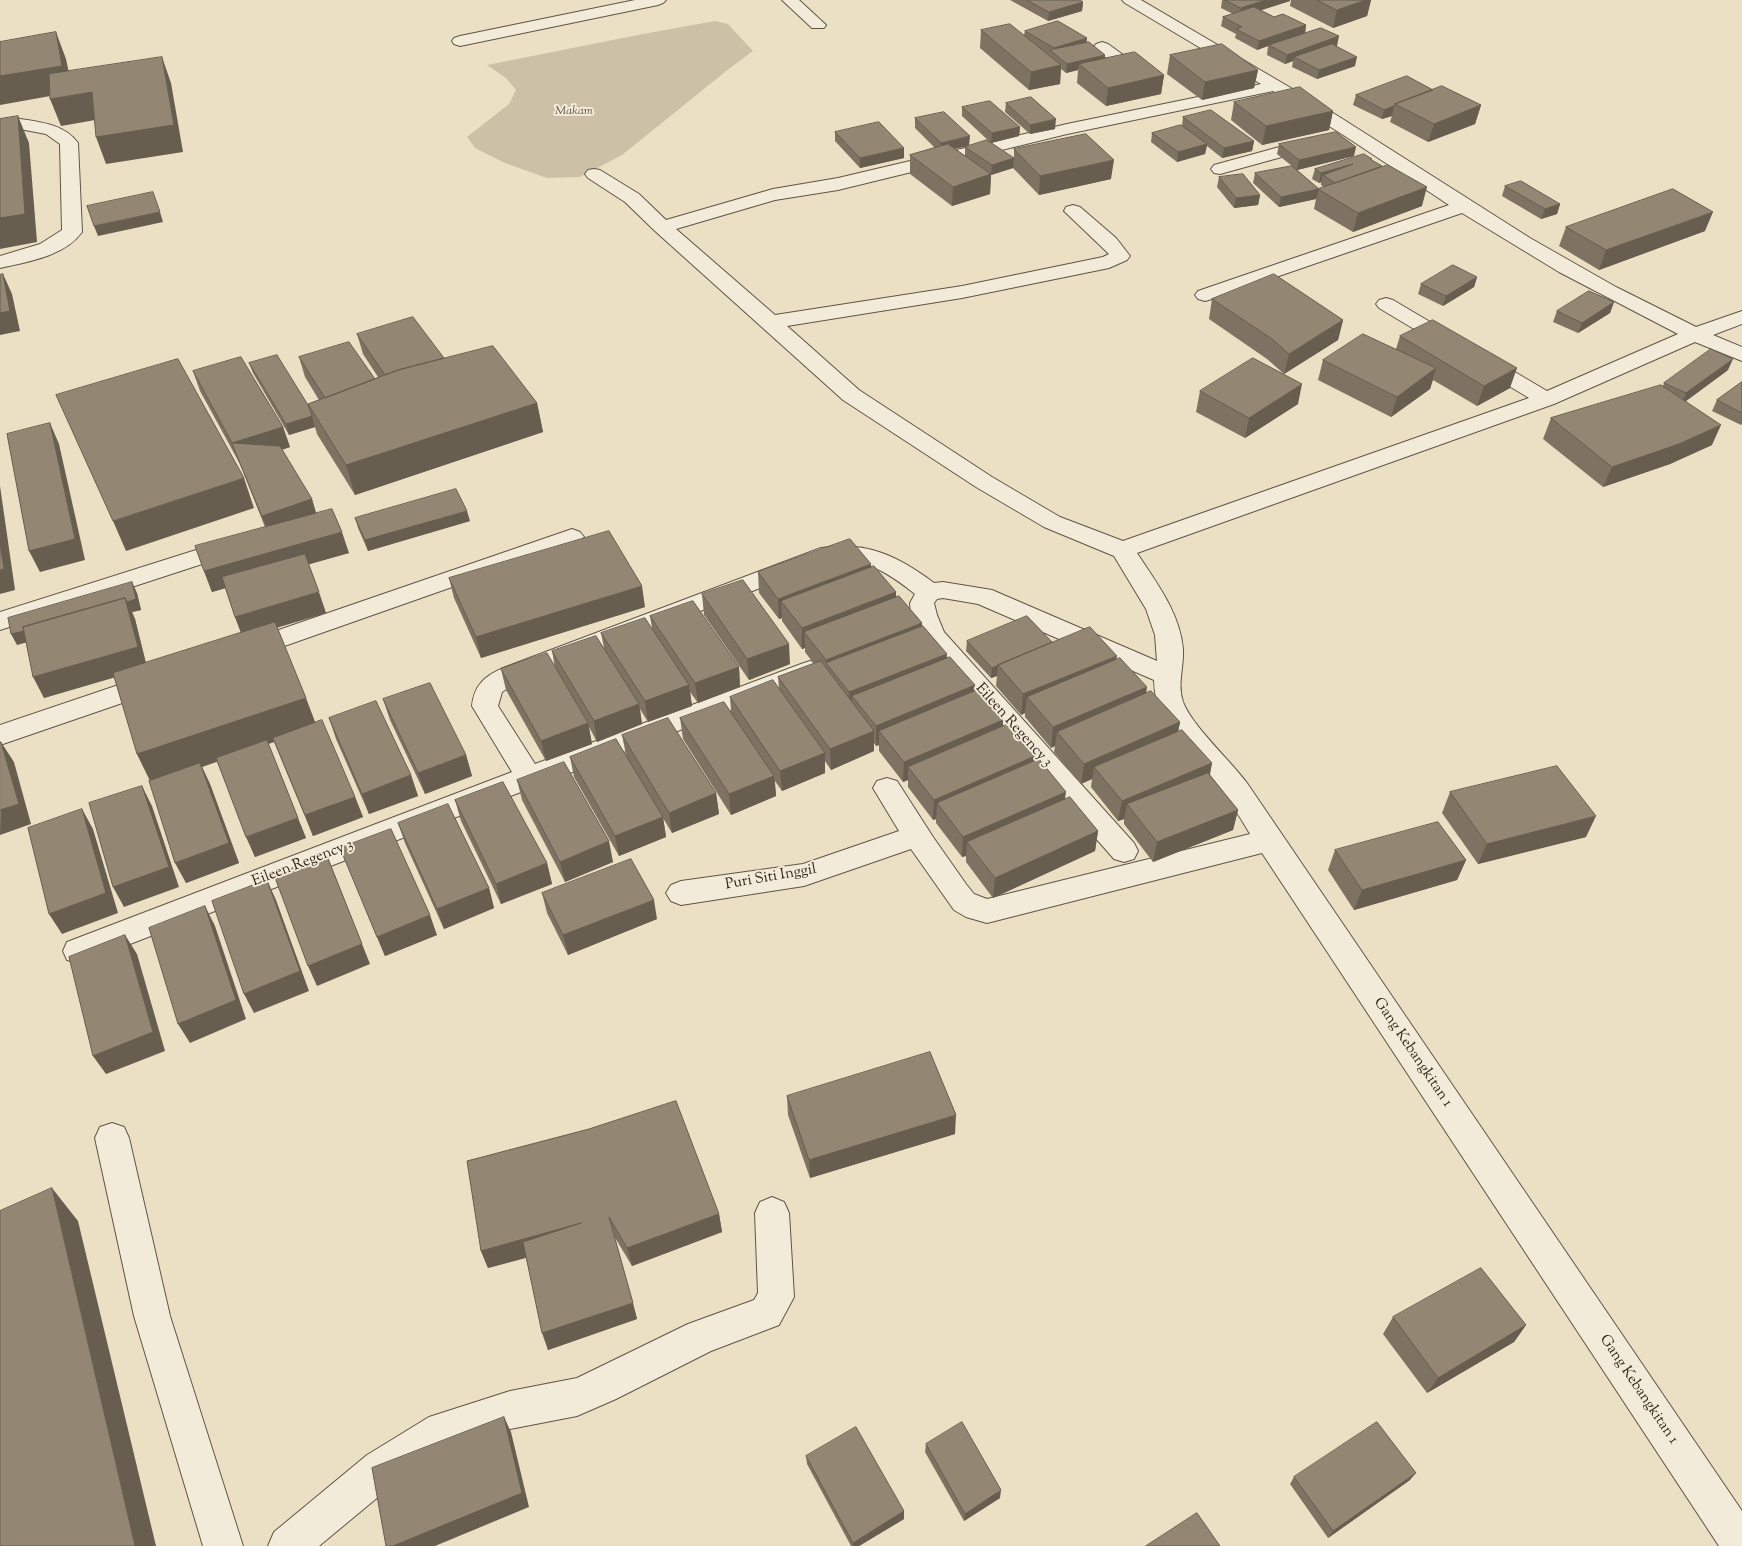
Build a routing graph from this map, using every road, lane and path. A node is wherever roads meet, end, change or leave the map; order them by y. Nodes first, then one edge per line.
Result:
1 (658, 0) edge
2 (790, 0) edge
3 (1130, 0) edge
4 (631, 2) edge
5 (818, 25) dead end
6 (460, 41) dead end
7 (1102, 47) dead end
8 (1275, 86) junction
9 (1182, 106) junction
10 (15, 123) edge
11 (1352, 132) junction
12 (1220, 169) dead end
13 (594, 174) dead end
14 (1464, 206) junction
15 (1073, 210) dead end
16 (662, 227) junction
17 (0, 262) edge
18 (1205, 295) dead end
19 (1386, 304) dead end
20 (1742, 317) edge
21 (770, 322) junction
22 (1694, 335) junction
23 (1742, 355) edge
24 (1546, 399) junction
25 (572, 537) dead end
26 (245, 543) edge
27 (1122, 550) junction
28 (929, 592) junction
29 (0, 621) edge
30 (225, 657) edge
31 (810, 670) edge
32 (178, 674) edge
33 (1166, 675) junction
34 (0, 735) edge
35 (529, 777) junction
36 (887, 788) dead end
37 (917, 836) junction
38 (1269, 840) junction
39 (1124, 851) dead end
40 (681, 893) dead end
41 (78, 951) edge
42 (112, 1138) dead end
43 (772, 1213) dead end
44 (1742, 1545) edge
45 (223, 1546) edge
46 (288, 1546) edge

1 - 4 street
2 - 5 street
3 - 8 street
4 - 6 street
7 - 9 street
8 - 9 street
8 - 11 street
9 - 16 street
10 - 17 street
11 - 12 street
11 - 14 street
13 - 16 street
14 - 18 street
14 - 22 street
15 - 21 street
16 - 21 street
19 - 24 street
20 - 22 street
21 - 27 street
22 - 23 street
22 - 24 street
24 - 27 street
25 - 30 street
26 - 29 street
27 - 33 street, Gang Kebangkitan 1
28 - 33 street
28 - 35 street
28 - 39 street, Eileen Regency 3
31 - 35 street, Eileen Regency 3
32 - 34 street
33 - 38 street, Gang Kebangkitan 1
35 - 41 street, Eileen Regency 3
36 - 37 street
37 - 38 street
37 - 40 street, Puri Siti Inggil
38 - 44 street, Gang Kebangkitan 1
42 - 45 street
43 - 46 street

